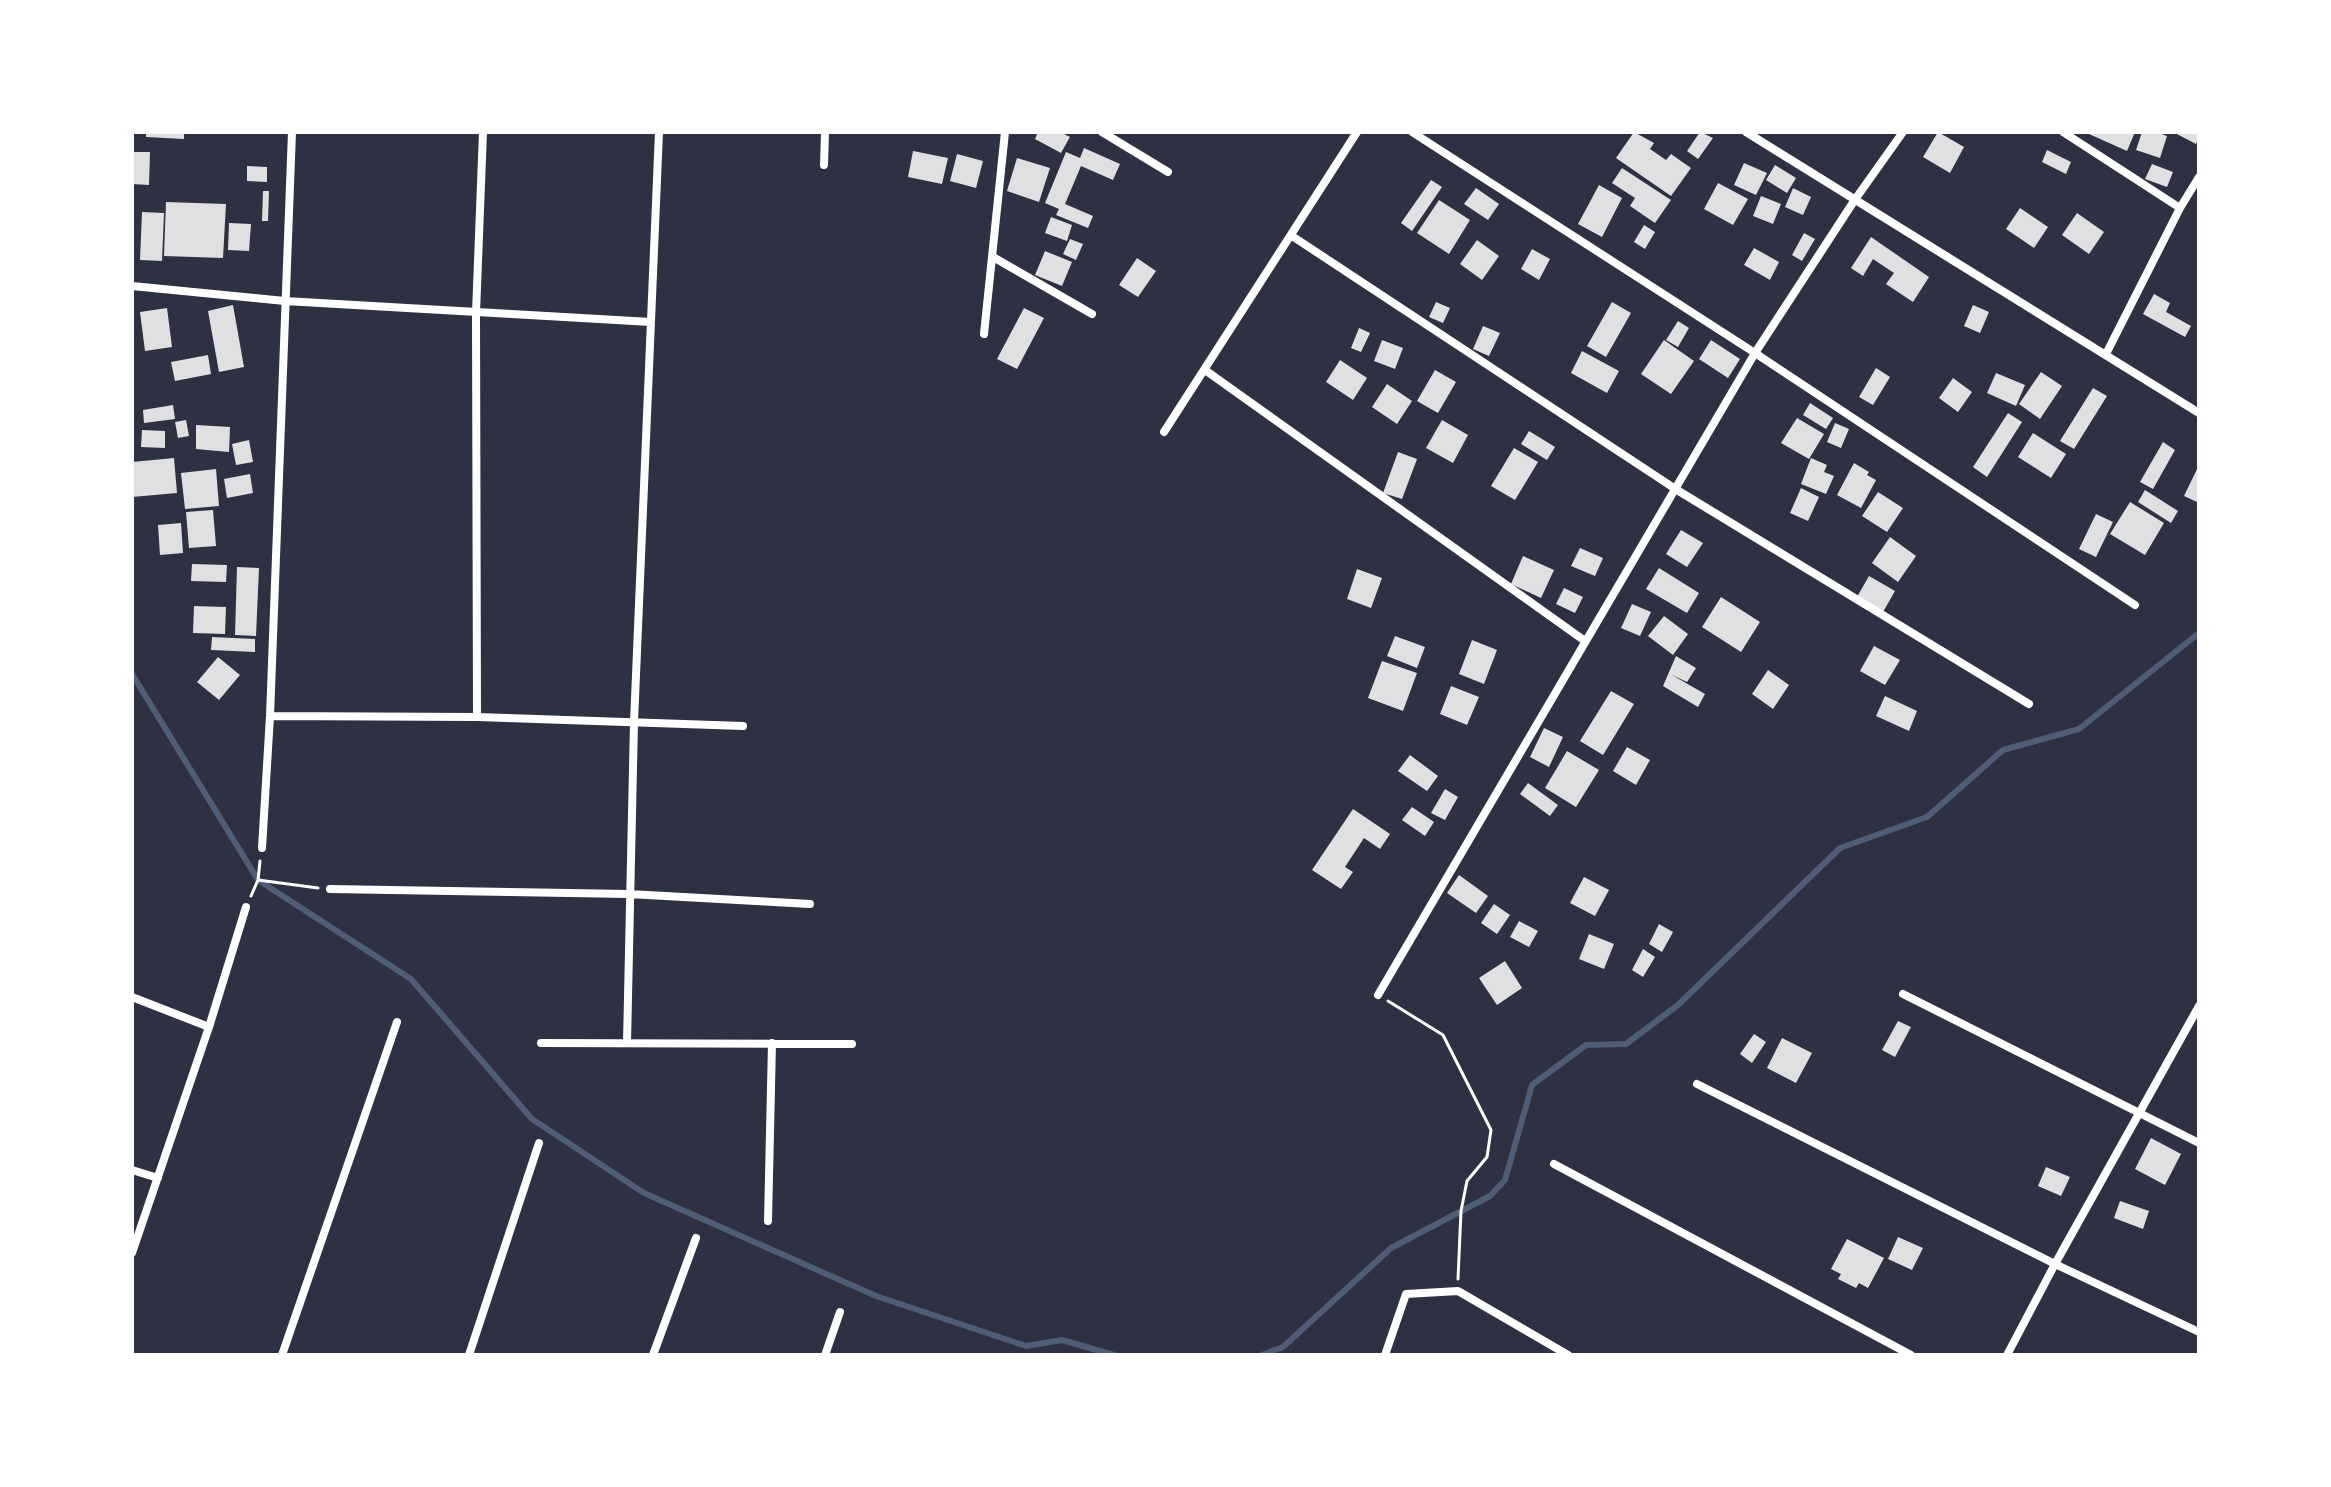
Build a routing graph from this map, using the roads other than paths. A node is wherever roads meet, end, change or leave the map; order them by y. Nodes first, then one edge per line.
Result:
1 (292, 132) edge
2 (483, 132) edge
3 (659, 132) edge
4 (825, 132) edge
5 (1005, 132) edge
6 (1102, 132) edge
7 (1357, 132) edge
8 (1412, 132) edge
9 (1746, 132) edge
10 (1903, 132) edge
11 (2063, 132) edge
12 (824, 165) dead end
13 (1168, 172) dead end
14 (2199, 178) edge
15 (1854, 201) junction
16 (2180, 208) junction
17 (1292, 236) junction
18 (993, 257) junction
19 (132, 286) edge
20 (285, 301) junction
21 (476, 313) junction
22 (1092, 314) dead end
23 (651, 322) junction
24 (984, 334) dead end
25 (1755, 353) junction
26 (2106, 354) junction
27 (1205, 370) junction
28 (2199, 413) edge
29 (1164, 432) dead end
30 (1677, 490) junction
31 (2135, 605) dead end
32 (1585, 641) junction
33 (2029, 704) dead end
34 (270, 716) junction
35 (477, 717) junction
36 (634, 722) junction
37 (743, 726) dead end
38 (262, 848) road end
39 (330, 889) road end
40 (629, 894) junction
41 (810, 904) dead end
42 (246, 907) road end
43 (1903, 994) dead end
44 (1378, 995) road end
45 (132, 997) edge
46 (2199, 1006) edge
47 (397, 1022) dead end
48 (209, 1027) junction
49 (541, 1043) dead end
50 (627, 1043) junction
51 (772, 1043) junction
52 (852, 1044) dead end
53 (1697, 1084) dead end
54 (2140, 1114) junction
55 (539, 1143) dead end
56 (2199, 1143) edge
57 (1554, 1164) dead end
58 (132, 1170) edge
59 (158, 1178) junction
60 (768, 1221) dead end
61 (696, 1238) dead end
62 (132, 1253) edge
63 (2055, 1264) junction
64 (840, 1312) dead end
65 (2199, 1332) edge
66 (282, 1355) edge
67 (469, 1355) edge
68 (653, 1355) edge
69 (825, 1355) edge
70 (1385, 1355) edge
71 (1568, 1355) edge
72 (1911, 1355) edge
73 (2007, 1355) edge

1 - 20 street
2 - 21 street
3 - 23 street
4 - 12 street
5 - 18 street
6 - 13 street
7 - 17 street
8 - 25 street
9 - 15 street
10 - 15 street
11 - 16 street
14 - 16 street
15 - 25 street
15 - 26 street
16 - 26 street
17 - 27 street
17 - 30 street
18 - 22 street
18 - 24 street
19 - 20 street
20 - 21 street
20 - 34 street
21 - 23 street
21 - 35 street
23 - 36 street
25 - 30 street
25 - 31 street
26 - 28 street
27 - 29 street
27 - 32 street
30 - 32 street
30 - 33 street
32 - 44 street
34 - 35 street
34 - 38 street
35 - 36 street
36 - 37 street
36 - 40 street
39 - 40 street
40 - 41 street
40 - 50 street
42 - 48 street
43 - 54 street
45 - 48 street
46 - 54 street
47 - 66 street
48 - 59 street
49 - 50 street
50 - 51 street
51 - 52 street
51 - 60 street
53 - 63 street
54 - 56 street
54 - 63 street
55 - 67 street
57 - 72 street
58 - 59 street
59 - 62 street
61 - 68 street
63 - 65 street
63 - 73 street
64 - 69 street
70 - 71 street

